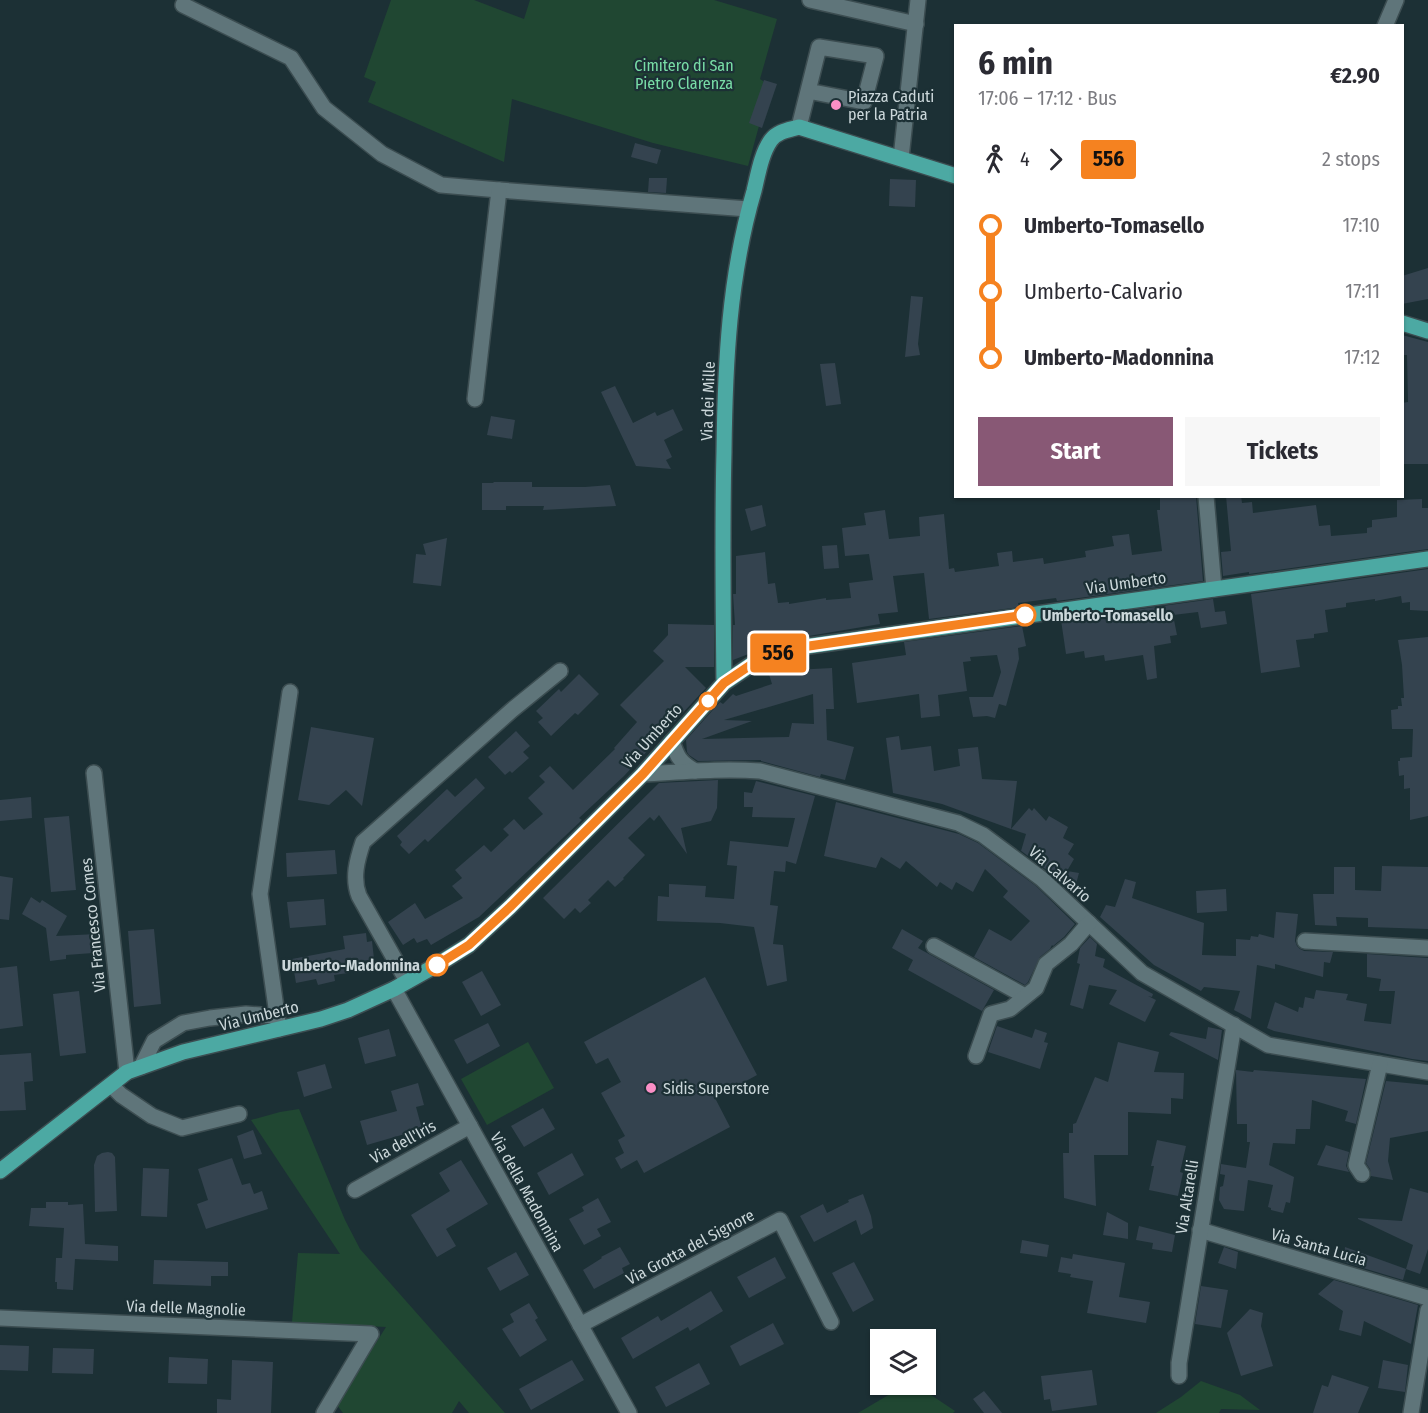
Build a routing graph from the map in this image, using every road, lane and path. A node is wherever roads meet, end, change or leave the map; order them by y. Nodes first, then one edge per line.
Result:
1 (810, 0) edge
2 (918, 0) edge
3 (1396, 0) edge
4 (183, 5) dead end
5 (916, 24) junction
6 (1386, 24) edge
7 (808, 91) junction
8 (800, 127) junction
9 (901, 158) junction
10 (954, 175) edge
11 (499, 190) junction
12 (748, 209) junction
13 (1404, 324) edge
14 (1428, 331) edge
15 (474, 399) dead end
16 (1206, 498) edge
17 (1428, 559) edge
18 (1214, 589) junction
19 (560, 671) dead end
20 (724, 683) junction
21 (290, 692) dead end
22 (672, 741) junction
23 (695, 771) junction
24 (94, 773) dead end
25 (643, 774) junction
26 (1089, 923) junction
27 (1305, 940) dead end
28 (934, 946) dead end
29 (1428, 948) edge
30 (407, 981) junction
31 (394, 989) junction
32 (1025, 996) junction
33 (278, 1023) junction
34 (1234, 1025) junction
35 (976, 1056) dead end
36 (1380, 1064) junction
37 (134, 1070) junction
38 (1428, 1072) edge
39 (111, 1085) junction
40 (239, 1114) dead end
41 (470, 1126) junction
42 (0, 1171) edge
43 (1362, 1174) dead end
44 (355, 1190) dead end
45 (1200, 1230) junction
46 (1428, 1298) edge
47 (1428, 1310) edge
48 (0, 1318) edge
49 (831, 1322) dead end
50 (580, 1325) junction
51 (1427, 1327) edge
52 (1179, 1376) dead end
53 (324, 1413) edge
54 (629, 1413) edge
55 (1411, 1413) edge

1 - 5 street
2 - 5 street
3 - 6 street
4 - 11 street
5 - 9 street
7 - 7 street
7 - 8 street
8 - 9 main road
8 - 12 main road, Via dei Mille
9 - 10 main road
11 - 12 street
11 - 15 street
12 - 20 main road, Via dei Mille
13 - 14 main road
16 - 18 street
17 - 18 main road, Via Umberto
18 - 20 main road, Via Umberto
19 - 30 street
20 - 22 main road, Via Umberto
21 - 33 street
22 - 23 street
22 - 25 main road, Via Umberto
23 - 25 street, Via Calvario
23 - 26 street, Via Calvario
24 - 37 street, Via Francesco Comes
25 - 30 main road, Via Umberto
26 - 32 street
26 - 34 street, Via Calvario
27 - 29 street
28 - 32 street
30 - 31 main road, Via Umberto
31 - 33 main road, Via Umberto
31 - 41 street, Via della Madonnina
32 - 35 street
33 - 37 main road, Via Umberto
33 - 37 street
34 - 36 street, Via Calvario
34 - 45 street, Via Altarelli
36 - 38 street, Via Calvario
36 - 43 street
37 - 39 main road, Via Umberto
39 - 40 street
39 - 42 main road, Via Umberto
41 - 44 street, Via dell'Iris
41 - 50 street, Via della Madonnina
45 - 46 street, Via Santa Lucia
45 - 52 street, Via Altarelli
47 - 51 street
48 - 53 street, Via delle Magnolie
49 - 50 street, Via Grotta del Signore
50 - 54 street, Via della Madonnina
51 - 55 street

